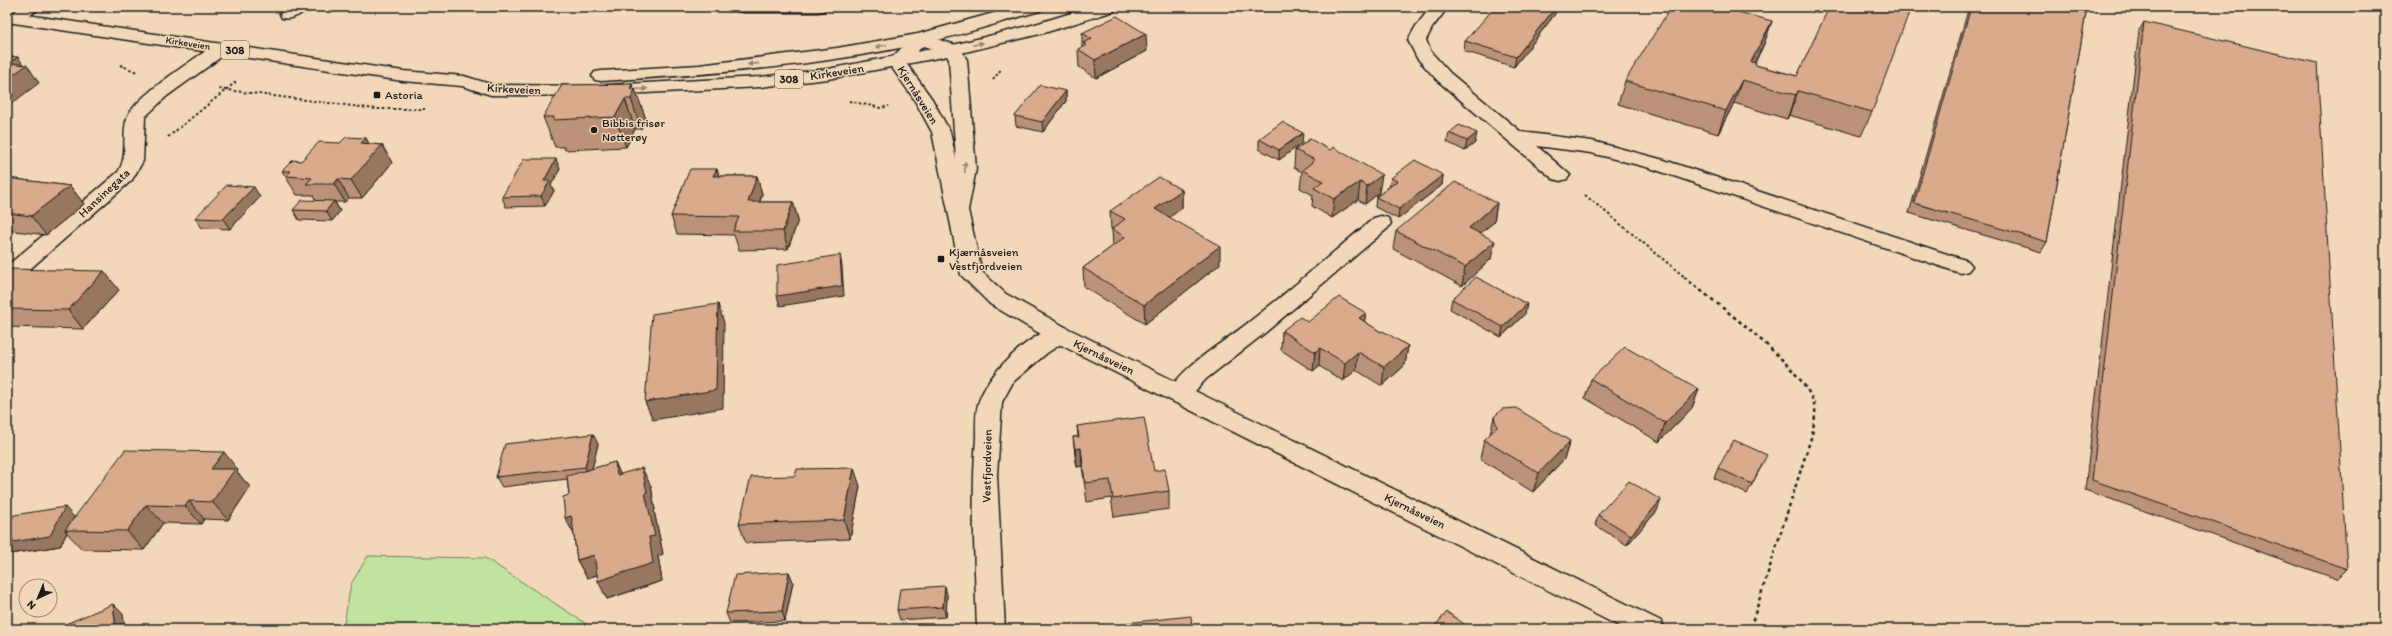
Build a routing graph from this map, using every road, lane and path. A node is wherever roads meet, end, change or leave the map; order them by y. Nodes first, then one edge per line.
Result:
1 (33, 7) edge
2 (744, 7) edge
3 (786, 7) edge
4 (818, 7) edge
5 (1034, 7) edge
6 (1108, 7) edge
7 (1440, 7) edge
8 (11, 17) edge
9 (920, 40) junction
10 (222, 48) junction
11 (953, 50) junction
12 (897, 62) junction
13 (243, 76) dead end
14 (464, 82) junction
15 (1515, 137) junction
16 (133, 166) junction
17 (1560, 175) joint
18 (958, 205) junction
19 (1381, 223) dead end
20 (1961, 266) dead end
21 (7, 277) edge
22 (1059, 334) junction
23 (1179, 394) junction
24 (990, 629) edge
25 (1651, 629) edge
26 (1750, 629) edge

1 - 8 main road
2 - 3 main road
3 - 4 main road
5 - 9 main road, Kirkeveien / 308
11 -> 6 main road, Kirkeveien / 308
7 - 15 main road
8 - 10 main road, Kirkeveien / 308
9 - 11 main road
9 - 12 main road, Kjernåsveien
9 -> 14 main road, Kirkeveien / 308
10 - 14 main road, Kirkeveien / 308
10 - 16 main road, Hansinegata
11 - 12 main road, Kirkeveien / 308
18 -> 11 main road, Kjernåsveien
14 -> 12 main road, Kirkeveien / 308
12 - 18 main road, Kjernåsveien
13 - 16 path
15 - 17 main road
15 - 20 main road
16 - 21 main road, Hansinegata
17 - 26 path
18 - 22 main road, Kjernåsveien
19 - 23 main road
22 - 23 main road, Kjernåsveien
22 - 24 main road, Vestfjordveien
23 - 25 main road, Kjernåsveien

